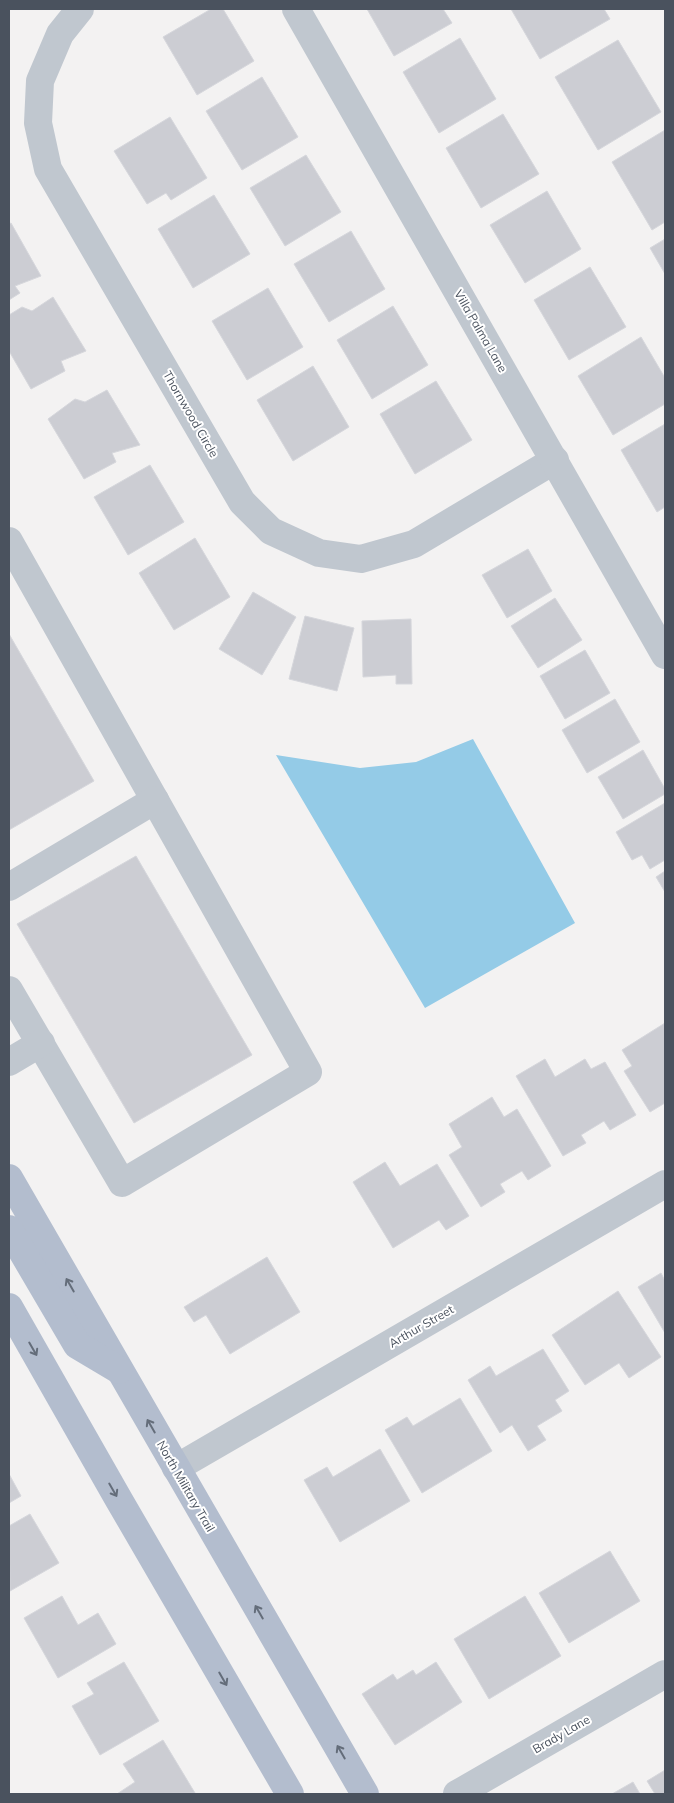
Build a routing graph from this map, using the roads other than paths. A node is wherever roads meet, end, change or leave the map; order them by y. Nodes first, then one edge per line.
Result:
1 (80, 9) edge
2 (296, 9) edge
3 (555, 460) junction
4 (9, 541) edge
5 (665, 655) edge
6 (155, 800) junction
7 (9, 887) edge
8 (9, 990) edge
9 (41, 1043) junction
10 (9, 1062) edge
11 (9, 1178) edge
12 (665, 1184) edge
13 (9, 1229) edge
14 (9, 1307) edge
15 (120, 1371) junction
16 (176, 1468) junction
17 (665, 1674) edge
18 (290, 1794) edge
19 (365, 1794) edge
20 (457, 1794) edge

1 - 3 street, Thornwood Circle
2 - 3 street, Villa Palma Lane
3 - 5 street, Villa Palma Lane
4 - 6 street
6 - 7 street
6 - 9 street
8 - 9 street
9 - 10 street
15 -> 11 main road, North Military Trail
12 - 16 street, Arthur Street
13 - 15 main road
14 -> 18 main road
16 -> 15 main road, North Military Trail
19 -> 16 main road, North Military Trail
17 - 20 street, Brady Lane

